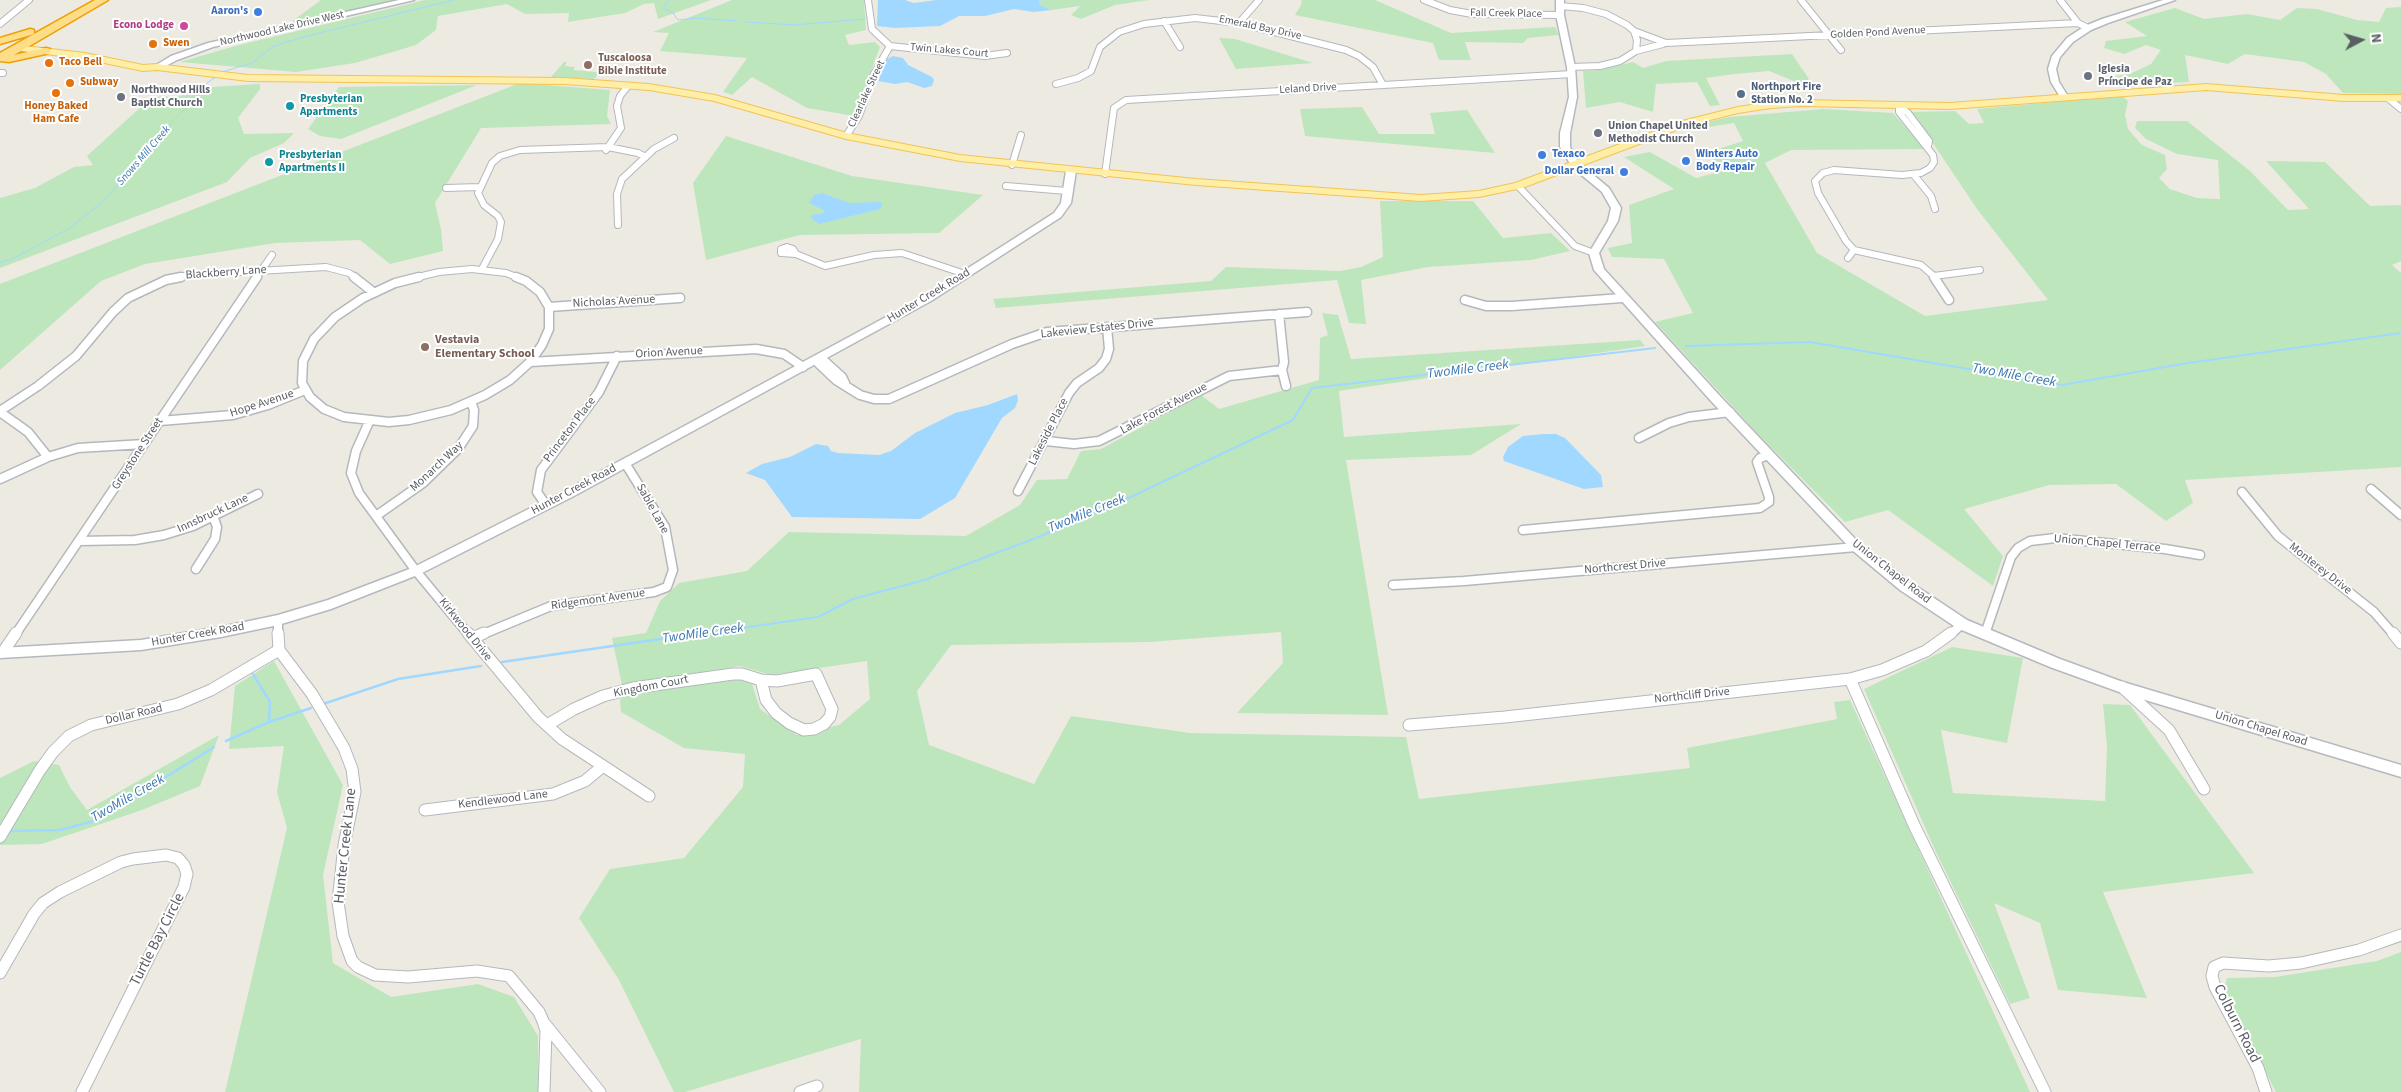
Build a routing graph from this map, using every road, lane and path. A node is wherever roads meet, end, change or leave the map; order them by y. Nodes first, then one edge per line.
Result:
1 (29, 0) edge
2 (89, 0) edge
3 (103, 0) edge
4 (410, 0) edge
5 (868, 0) edge
6 (1260, 0) edge
7 (1424, 0) edge
8 (1800, 0) edge
9 (2060, 0) edge
10 (2171, 0) edge
11 (1560, 7) edge
12 (1164, 21) junction
13 (2078, 22) junction
14 (1239, 23) junction
15 (0, 24) edge
16 (57, 26) junction
17 (2088, 28) junction
18 (1634, 32) junction
19 (1830, 36) junction
20 (1666, 43) junction
21 (890, 46) junction
22 (1180, 47) dead end
23 (6, 48) edge
24 (48, 48) junction
25 (1841, 50) dead end
26 (1636, 51) junction
27 (1007, 52) dead end
28 (157, 67) junction
29 (1572, 71) junction
30 (1056, 84) dead end
31 (1382, 85) junction
32 (628, 86) junction
33 (2065, 98) junction
34 (2401, 98) edge
35 (2389, 99) junction
36 (1899, 106) junction
37 (2401, 109) edge
38 (1021, 135) dead end
39 (846, 136) junction
40 (674, 138) dead end
41 (1928, 147) joint
42 (607, 148) junction
43 (646, 157) junction
44 (1012, 165) junction
45 (1575, 165) junction
46 (1071, 171) junction
47 (1106, 174) junction
48 (1913, 174) junction
49 (1006, 186) dead end
50 (1518, 186) junction
51 (479, 187) junction
52 (446, 188) dead end
53 (1067, 191) junction
54 (1935, 209) dead end
55 (618, 224) dead end
56 (1854, 250) junction
57 (1594, 253) junction
58 (796, 254) dead end
59 (272, 255) dead end
60 (1848, 258) dead end
61 (482, 269) junction
62 (263, 270) junction
63 (1980, 270) dead end
64 (965, 274) junction
65 (1934, 276) junction
66 (373, 292) junction
67 (680, 298) dead end
68 (1622, 298) junction
69 (1466, 300) dead end
70 (1949, 300) dead end
71 (549, 307) junction
72 (1307, 312) dead end
73 (1279, 314) junction
74 (1107, 327) junction
75 (617, 356) junction
76 (819, 360) junction
77 (530, 362) junction
78 (803, 368) junction
79 (1282, 370) junction
80 (1286, 386) dead end
81 (305, 390) junction
82 (471, 402) junction
83 (0, 412) edge
84 (1730, 412) junction
85 (160, 421) junction
86 (369, 422) junction
87 (1640, 438) dead end
88 (1046, 441) junction
89 (144, 444) junction
90 (1769, 455) junction
91 (48, 457) junction
92 (625, 463) junction
93 (0, 480) edge
94 (2371, 489) dead end
95 (1018, 491) dead end
96 (2242, 492) dead end
97 (258, 494) dead end
98 (2401, 503) edge
99 (2389, 504) junction
100 (546, 505) junction
101 (2401, 515) edge
102 (213, 516) junction
103 (376, 516) junction
104 (1523, 530) dead end
105 (79, 541) junction
106 (1856, 547) junction
107 (2200, 555) dead end
108 (196, 569) dead end
109 (416, 571) junction
110 (1393, 585) dead end
111 (668, 587) joint
112 (278, 620) junction
113 (1962, 624) junction
114 (1985, 634) junction
115 (473, 638) junction
116 (2401, 643) edge
117 (280, 650) junction
118 (2, 652) edge
119 (1850, 679) junction
120 (761, 680) junction
121 (2122, 687) junction
122 (547, 725) junction
123 (1409, 725) dead end
124 (603, 766) junction
125 (2401, 771) edge
126 (2204, 789) dead end
127 (649, 796) dead end
128 (425, 810) dead end
129 (0, 837) edge
130 (2401, 935) edge
131 (0, 973) edge
132 (1996, 991) joint
133 (543, 1022) junction
134 (817, 1086) dead end
135 (82, 1092) edge
136 (544, 1092) edge
137 (600, 1092) edge
138 (800, 1092) edge
139 (2045, 1092) edge
140 (2266, 1092) edge

1 - 15 street
2 - 23 highway
3 - 16 highway
4 - 28 street, Northwood Lake Drive West
5 - 21 street, Clearlake Street
6 - 14 street
7 - 11 street, Fall Creek Place
8 - 19 street
9 - 13 street
10 - 17 street
11 - 18 street, Fall Creek Place
11 - 29 street
12 - 14 street, Emerald Bay Drive
12 - 22 street
12 - 30 street, Emerald Bay Drive
13 - 17 street
13 - 19 street, Golden Pond Avenue
14 - 31 street, Emerald Bay Drive
16 - 23 highway
16 - 24 highway
17 - 33 street
18 - 20 street, Golden Pond Avenue
18 - 26 street
19 - 20 street, Golden Pond Avenue
19 - 25 street
20 - 26 street, Golden Pond Avenue
21 - 27 street, Twin Lakes Court
21 - 39 street, Clearlake Street
23 - 24 highway
23 - 24 main road
24 - 28 main road
26 - 29 street, Golden Pond Avenue
28 - 32 main road
29 - 31 street, Leland Drive
29 - 45 street
31 - 47 street, Leland Drive
32 - 39 main road
32 - 42 street
33 - 35 main road
33 - 36 main road
34 - 35 main road
35 - 37 street
36 - 41 street
36 - 45 main road
38 - 44 street
39 - 44 main road
40 - 43 street
41 - 48 street
42 - 43 street
42 - 51 street
43 - 55 street
44 - 46 main road
45 - 50 main road
45 - 57 street
46 - 47 main road
46 - 53 street, Hunter Creek Road
47 - 50 main road
48 - 54 street
48 - 56 street
49 - 53 street
50 - 57 street
51 - 52 street
51 - 61 street
53 - 64 street, Hunter Creek Road
56 - 60 street
56 - 65 street
57 - 68 street, Union Chapel Road
58 - 64 street
59 - 62 street, Greystone Street
61 - 66 street
61 - 71 street
62 - 66 street, Blackberry Lane
62 - 83 street, Blackberry Lane
62 - 85 street, Greystone Street
63 - 65 street
64 - 76 street, Hunter Creek Road
65 - 70 street
66 - 81 street
67 - 71 street, Nicholas Avenue
68 - 69 street
68 - 84 street, Union Chapel Road
71 - 77 street
72 - 73 street, Lakeview Estates Drive
73 - 74 street, Lakeview Estates Drive
73 - 79 street
74 - 76 street, Lakeview Estates Drive
74 - 88 street, Lakeside Place
75 - 77 street, Orion Avenue
75 - 78 street, Orion Avenue
75 - 100 street, Princeton Place
76 - 78 street, Hunter Creek Road
77 - 82 street
78 - 92 street, Hunter Creek Road
79 - 80 street
79 - 88 street, Lake Forest Avenue
81 - 85 street, Hope Avenue
81 - 86 street
82 - 86 street
82 - 103 street, Monarch Way
83 - 91 street
84 - 87 street
84 - 90 street, Union Chapel Road
85 - 89 street, Greystone Street
86 - 103 street, Kirkwood Drive
88 - 95 street, Lakeside Place
89 - 91 street
89 - 105 street, Greystone Street
90 - 104 street
90 - 106 street, Union Chapel Road
91 - 93 street
92 - 100 street, Hunter Creek Road
92 - 111 street, Sable Lane
94 - 99 street
96 - 116 street, Monterey Drive
97 - 102 street, Innsbruck Lane
98 - 99 street
99 - 101 street
100 - 109 street, Hunter Creek Road
102 - 105 street, Innsbruck Lane
102 - 108 street
103 - 109 street, Kirkwood Drive
105 - 118 street, Greystone Street
106 - 110 street, Northcrest Drive
106 - 113 street, Union Chapel Road
107 - 114 street, Union Chapel Terrace
109 - 112 street, Hunter Creek Road
109 - 115 street, Kirkwood Drive
111 - 115 street, Ridgemont Avenue
112 - 117 street
112 - 118 street, Hunter Creek Road
113 - 114 street, Union Chapel Road
113 - 119 street, Northcliff Drive
114 - 121 street, Union Chapel Road
115 - 122 street, Kirkwood Drive
117 - 129 street, Dollar Road
117 - 133 street, Hunter Creek Lane
119 - 123 street, Northcliff Drive
119 - 132 street
120 - 120 street, Kingdom Court
120 - 122 street, Kingdom Court
121 - 125 street, Union Chapel Road
121 - 126 street
122 - 124 street, Kirkwood Drive
124 - 127 street, Kirkwood Drive
124 - 128 street, Kendlewood Lane
130 - 140 street, Colburn Road
131 - 135 street, Turtle Bay Circle
132 - 139 street
133 - 136 street, Hunter Creek Lane
133 - 137 street, Hunter Creek Lane
134 - 138 street

